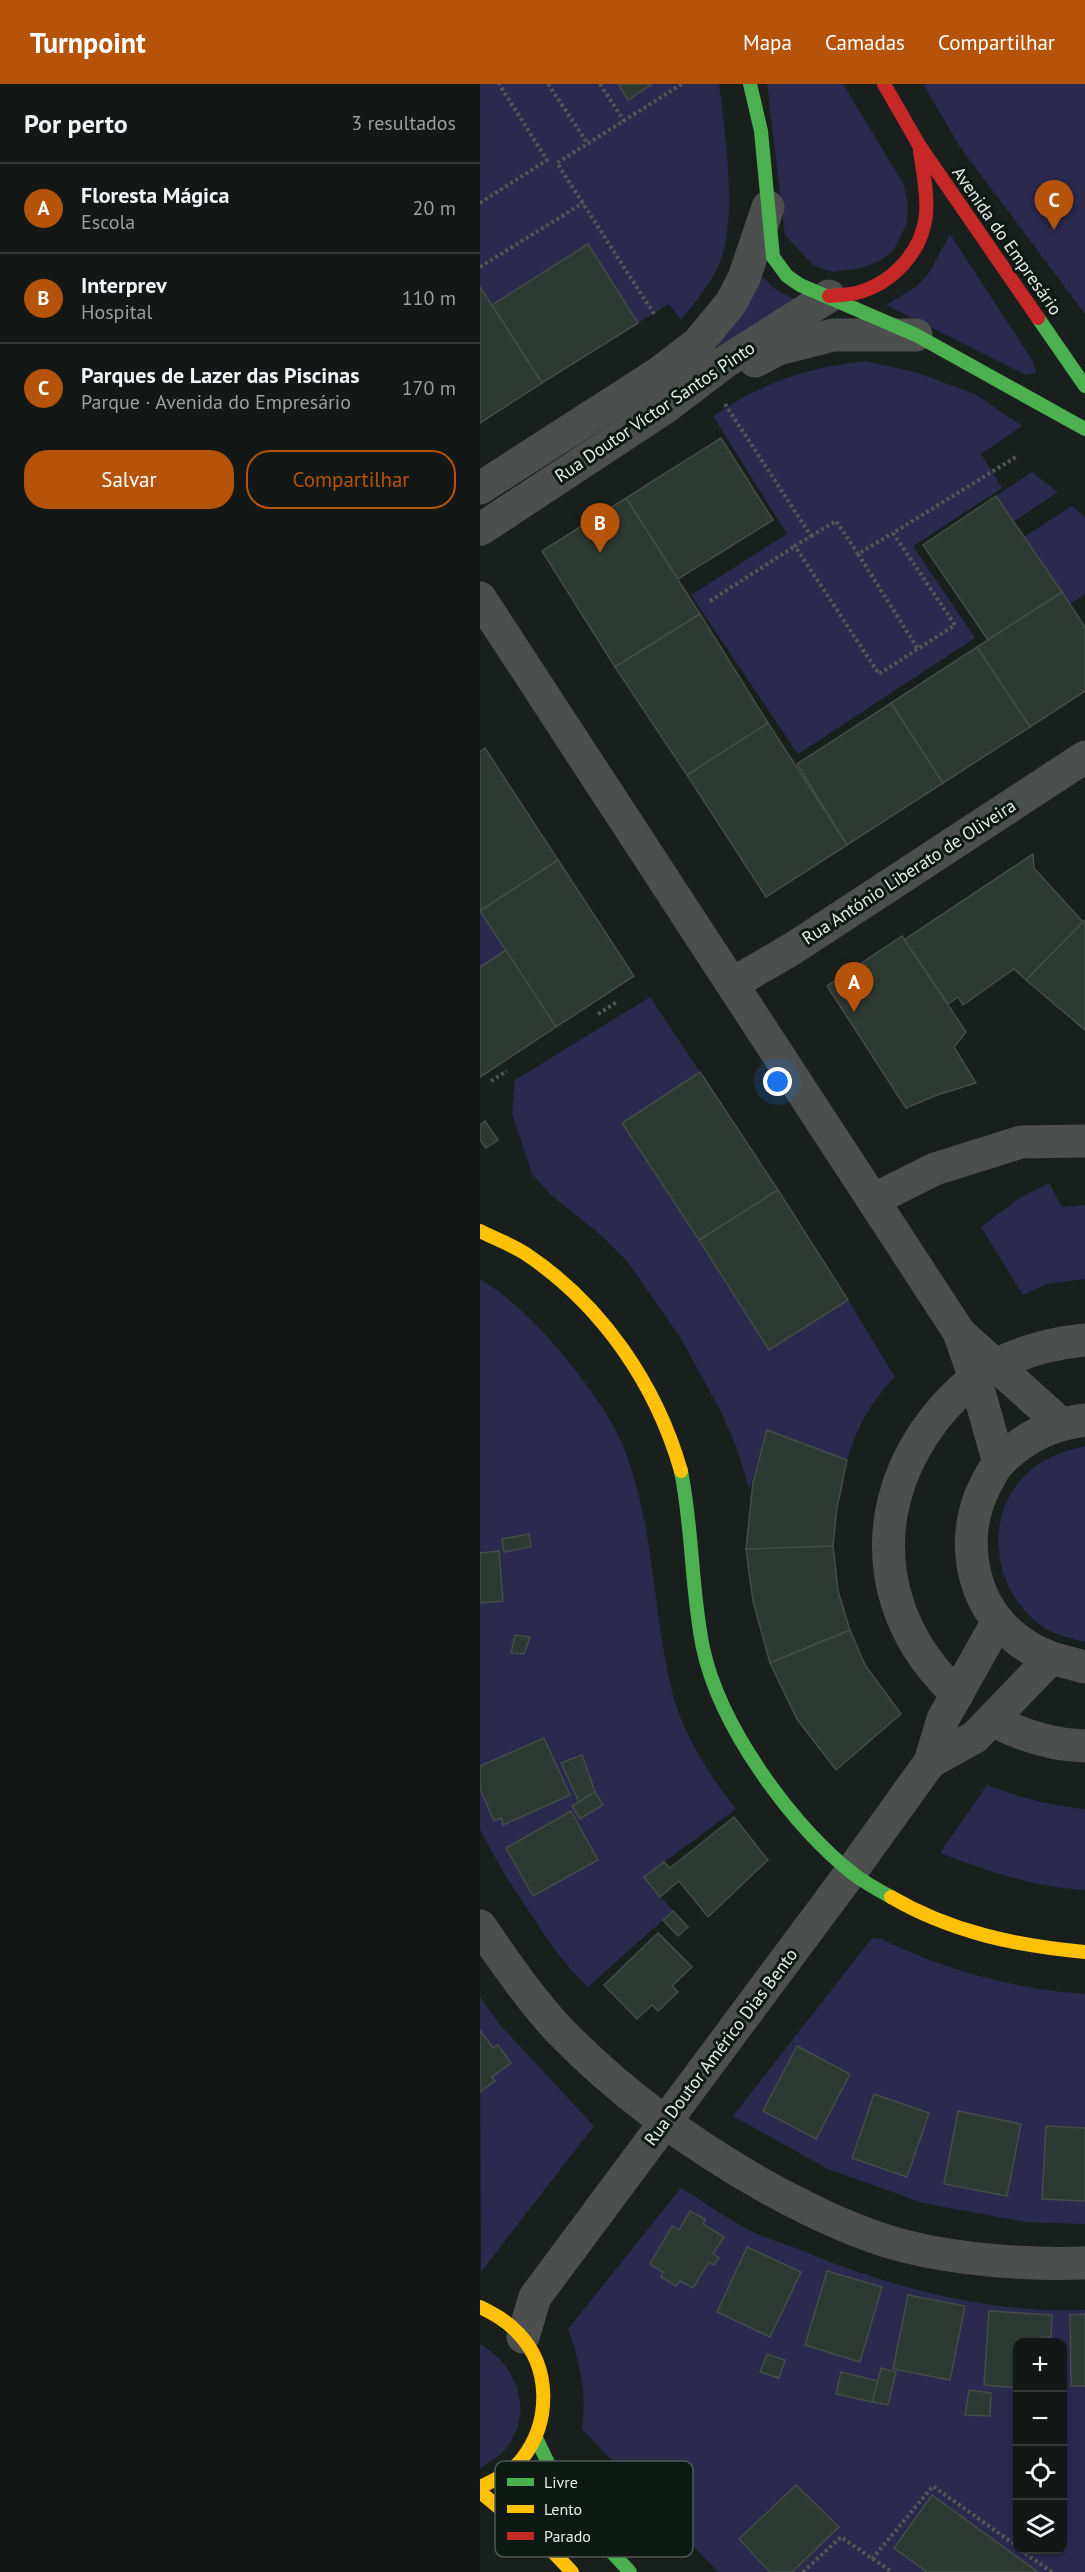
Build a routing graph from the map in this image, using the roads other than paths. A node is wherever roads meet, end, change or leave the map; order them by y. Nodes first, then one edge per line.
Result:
1 (750, 84) edge
2 (884, 84) edge
3 (919, 145) junction
4 (768, 207) junction
5 (829, 296) junction
6 (916, 334) junction
7 (1085, 386) edge
8 (666, 407) junction
9 (1085, 429) edge
10 (480, 488) edge
11 (480, 534) edge
12 (480, 598) edge
13 (1085, 757) edge
14 (732, 984) junction
15 (1085, 1141) edge
16 (873, 1200) junction
17 (480, 1232) edge
18 (1085, 1340) edge
19 (985, 1371) junction
20 (1072, 1421) edge
21 (999, 1463) junction
22 (998, 1621) junction
23 (1050, 1659) junction
24 (1085, 1667) edge
25 (957, 1695) junction
26 (992, 1719) junction
27 (1085, 1746) edge
28 (930, 1762) junction
29 (851, 1872) junction
30 (480, 1926) edge
31 (1085, 1952) edge
32 (663, 2122) junction
33 (1085, 2263) edge
34 (535, 2297) junction
35 (487, 2310) edge
36 (523, 2337) junction
37 (536, 2438) junction
38 (520, 2461) edge
39 (547, 2461) edge
40 (495, 2480) edge
41 (480, 2487) edge
42 (480, 2492) edge
43 (495, 2504) edge
44 (558, 2557) edge
45 (616, 2557) edge
46 (572, 2572) edge
47 (630, 2572) edge

1 - 4 main road, Avenida do Empresário
2 - 3 main road, Avenida do Empresário
3 - 5 main road, Avenida do Empresário
3 - 7 main road, Avenida do Empresário
4 - 5 main road, Avenida do Empresário
4 - 10 street
5 - 6 main road, Avenida do Empresário
5 - 8 street, Rua Doutor Víctor Santos Pinto
6 - 8 street
6 - 9 main road, Avenida do Empresário
8 - 11 street, Rua Doutor Víctor Santos Pinto
12 - 14 street
13 - 14 street, Rua António Liberato de Oliveira
14 - 16 street
15 - 16 street
16 - 19 street
17 - 29 main road
18 - 19 street
19 - 20 street
19 - 21 street
19 - 25 street
20 - 21 street
21 - 22 street
22 - 23 street
22 - 25 street, Rua Doutor Américo Dias Bento
23 - 24 street
23 - 26 street, Rua Doutor Américo Dias Bento
25 - 28 street, Rua Doutor Américo Dias Bento
26 - 27 street
26 - 28 street, Rua Doutor Américo Dias Bento
28 - 29 street, Rua Doutor Américo Dias Bento
29 - 31 main road
29 - 32 street, Rua Doutor Américo Dias Bento
30 - 32 street
32 - 33 street
32 - 34 street, Rua Doutor Américo Dias Bento
34 - 35 street
34 - 36 street, Rua Doutor Américo Dias Bento
35 - 36 main road
36 - 37 main road
37 - 38 main road
37 - 39 main road
40 - 41 main road
42 - 43 main road
44 - 46 main road
45 - 47 main road

